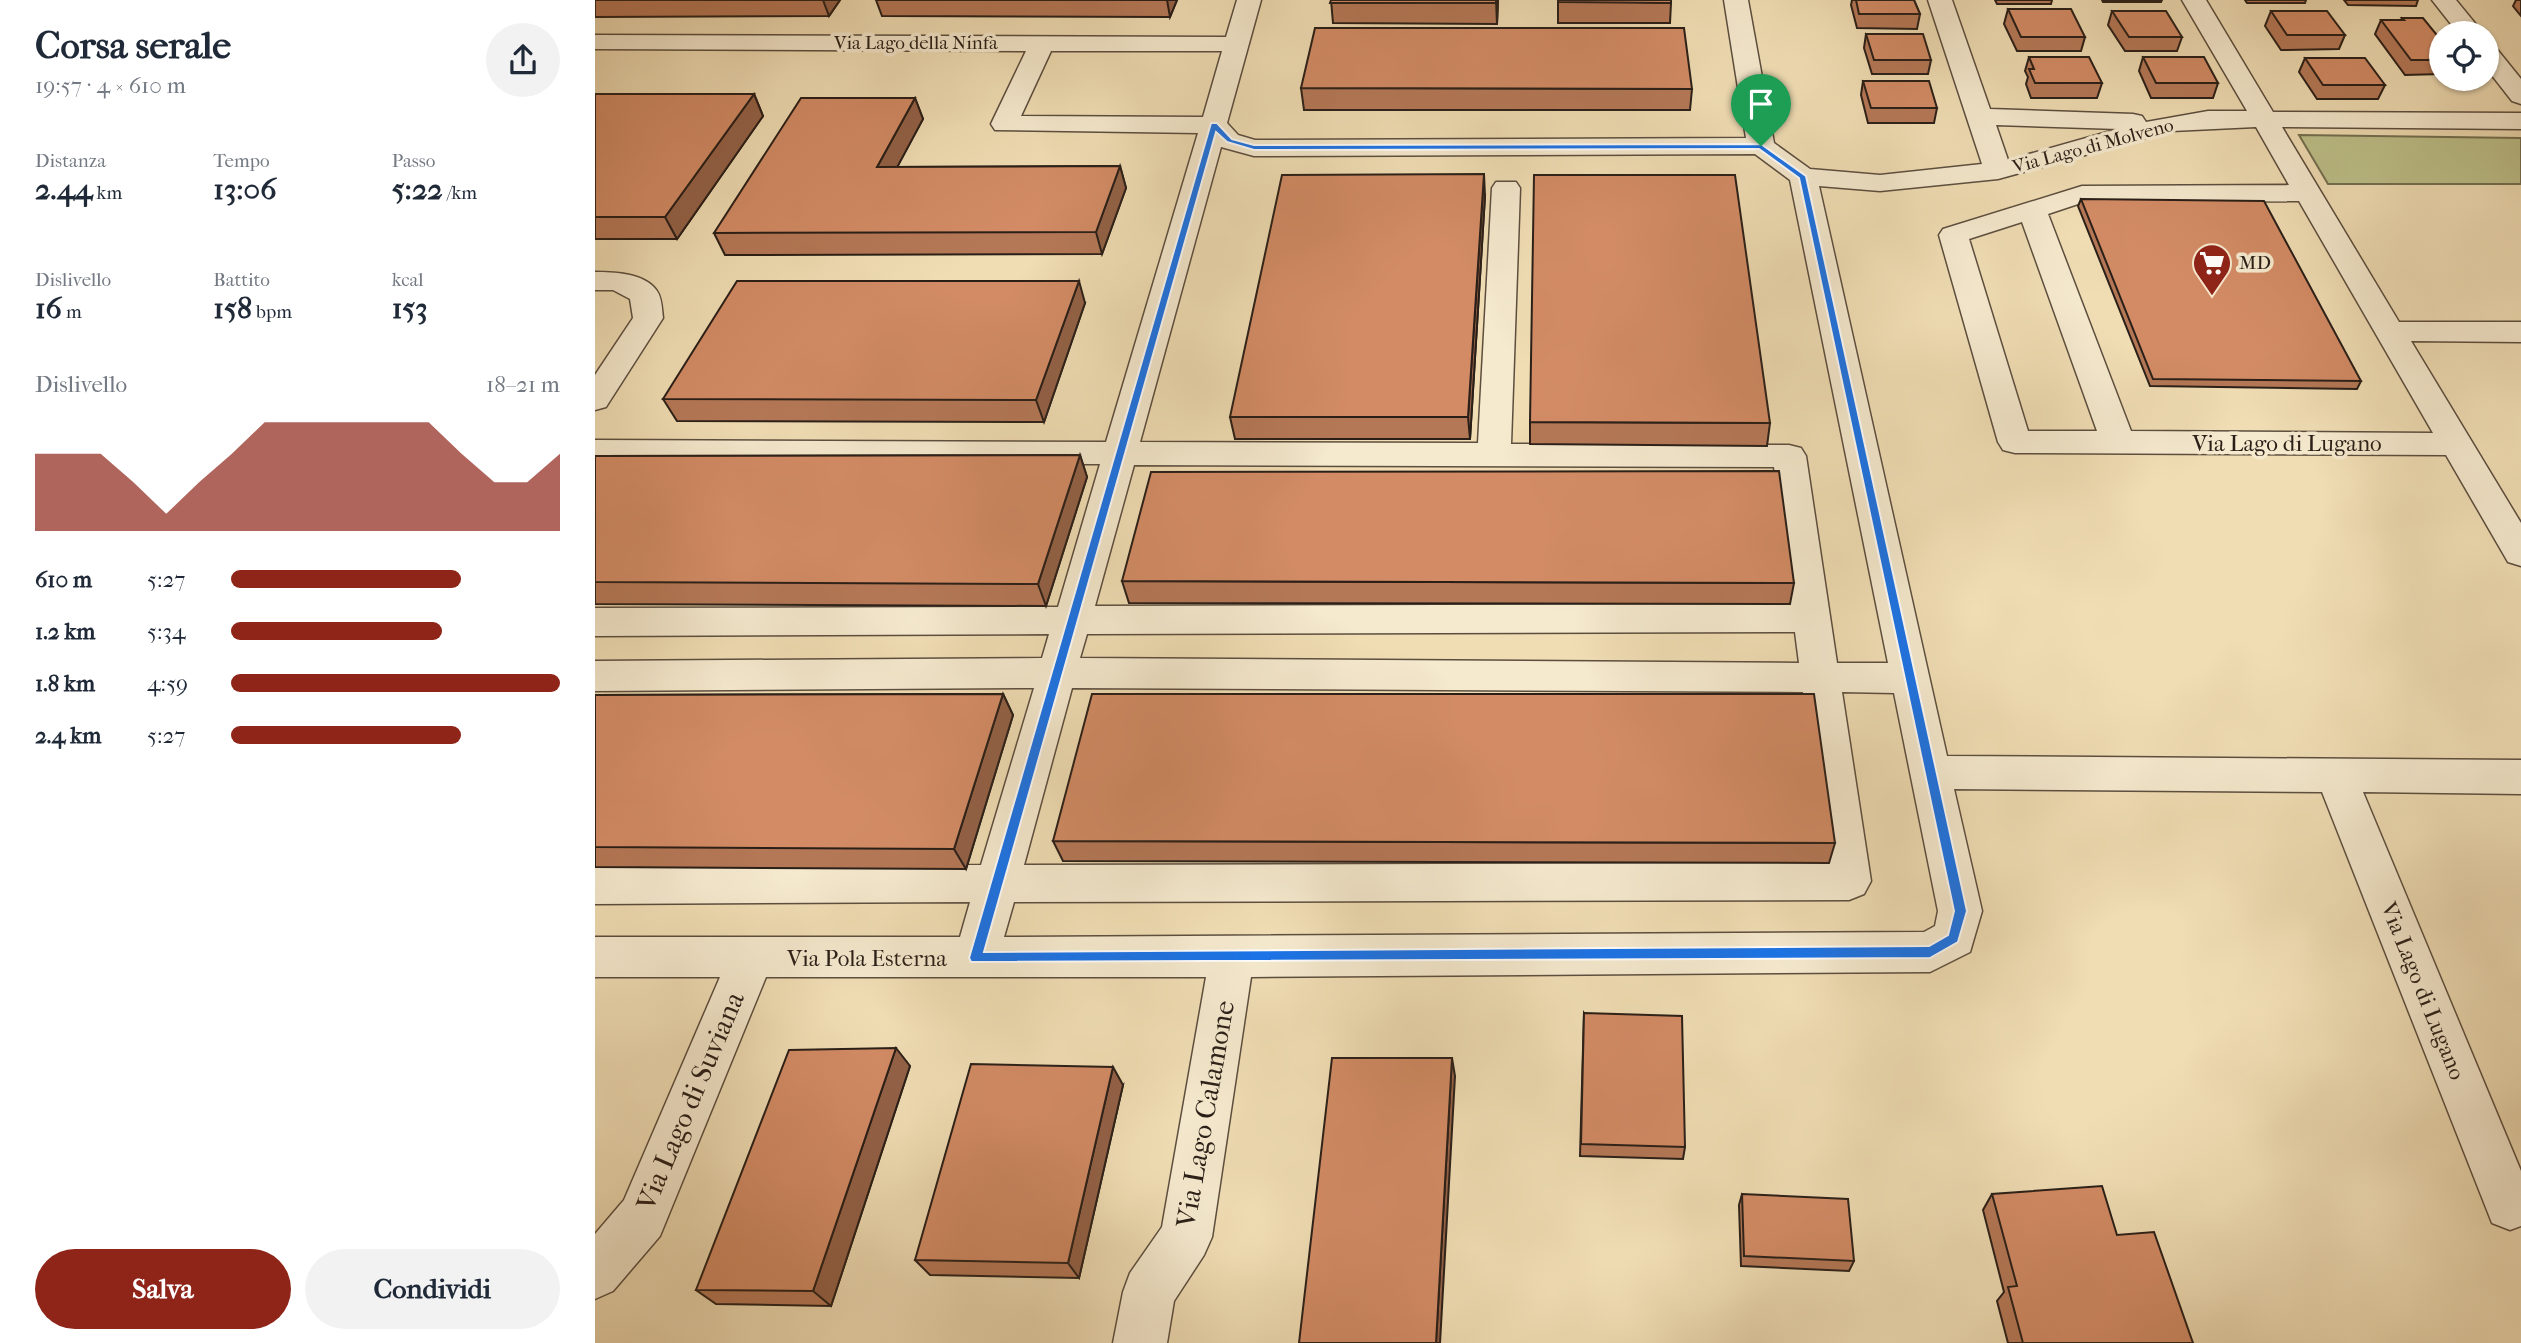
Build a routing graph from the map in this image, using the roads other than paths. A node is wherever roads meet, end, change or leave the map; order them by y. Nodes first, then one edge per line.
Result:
1 (1249, 0) edge
2 (1736, 0) edge
3 (1940, 0) edge
4 (2194, 0) edge
5 (2444, 0) edge
6 (2461, 21) edge
7 (595, 42) edge
8 (1042, 43) junction
9 (1237, 44) junction
10 (2499, 68) edge
11 (2521, 96) edge
12 (1980, 117) junction
13 (2265, 120) junction
14 (2521, 121) edge
15 (2170, 123) junction
16 (1214, 125) junction
17 (1761, 146) junction
18 (1998, 171) junction
19 (1803, 177) junction
20 (1506, 188) dead end
21 (2310, 193) junction
22 (2032, 210) junction
23 (595, 281) edge
24 (2390, 331) junction
25 (2521, 332) edge
26 (595, 400) edge
27 (2118, 442) junction
28 (2456, 444) junction
29 (595, 451) edge
30 (1120, 454) junction
31 (1494, 455) junction
32 (2521, 553) edge
33 (1811, 618) junction
34 (1074, 621) junction
35 (595, 622) edge
36 (1058, 673) junction
37 (595, 676) edge
38 (1820, 677) junction
39 (1910, 678) junction
40 (1930, 772) junction
41 (2336, 776) junction
42 (2521, 778) edge
43 (997, 884) junction
44 (595, 885) edge
45 (595, 957) edge
46 (1232, 957) junction
47 (751, 958) junction
48 (976, 958) junction
49 (2510, 1205) dead end
50 (595, 1273) edge
51 (1140, 1343) edge

1 - 9 street
2 - 17 street
3 - 12 street
4 - 13 street
5 - 6 street
7 - 8 street, Via Lago della Ninfa
8 - 9 street, Via Lago della Ninfa
8 - 16 street
9 - 16 street
10 - 11 street
12 - 15 street
12 - 18 street
13 - 14 street, Via Lago di Molveno
13 - 15 street, Via Lago di Molveno
13 - 21 street
15 - 18 street, Via Lago di Molveno
16 - 17 street
16 - 30 street
17 - 19 street
18 - 19 street, Via Lago di Molveno
19 - 39 street, Via Pola Esterna
20 - 31 street
21 - 22 street, Via Lago di Lugano
21 - 24 street
22 - 27 street
22 - 27 street, Via Lago di Lugano
23 - 26 street
24 - 25 street
24 - 28 street
27 - 28 street, Via Lago di Lugano
28 - 32 street
29 - 30 street
30 - 31 street
30 - 34 street
31 - 33 street
33 - 34 street
33 - 38 street
34 - 35 street
34 - 36 street
36 - 37 street
36 - 38 street
36 - 43 street
38 - 39 street
38 - 43 street
39 - 40 street, Via Pola Esterna
40 - 41 street
40 - 46 street, Via Pola Esterna
41 - 42 street
41 - 49 street, Via Lago di Lugano
43 - 44 street
43 - 48 street
45 - 47 street, Via Pola Esterna
46 - 48 street, Via Pola Esterna
46 - 51 street, Via Lago Calamone
47 - 48 street, Via Pola Esterna
47 - 50 street, Via Lago di Suviana

